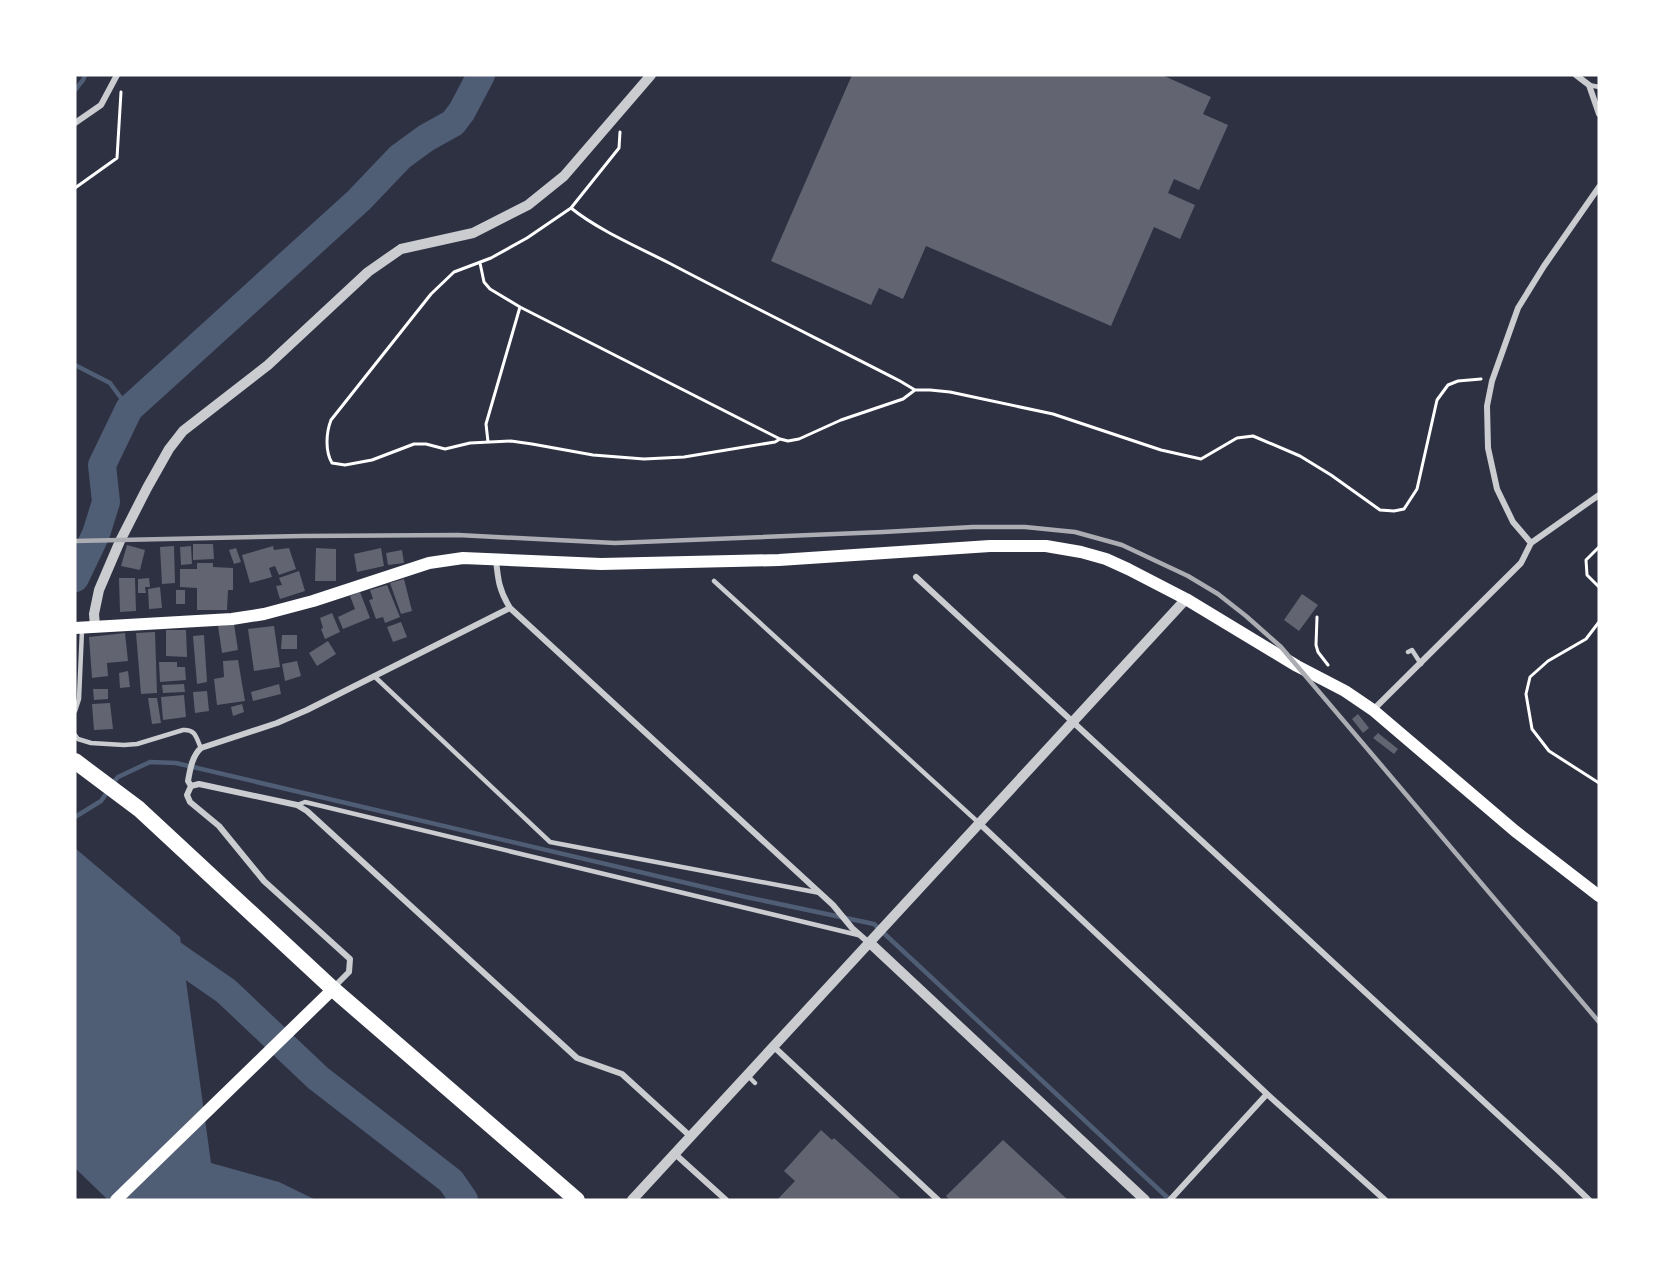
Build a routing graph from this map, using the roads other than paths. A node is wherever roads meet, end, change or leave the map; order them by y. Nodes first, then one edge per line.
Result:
1 (117, 75) edge
2 (651, 75) edge
3 (1576, 75) edge
4 (1589, 85) junction
5 (1599, 87) edge
6 (1599, 114) edge
7 (75, 123) edge
8 (1599, 187) edge
9 (1599, 495) edge
10 (1531, 543) junction
11 (496, 560) junction
12 (916, 577) dead end
13 (714, 581) dead end
14 (1186, 599) junction
15 (510, 608) junction
16 (95, 626) junction
17 (78, 628) edge
18 (1408, 652) dead end
19 (1421, 664) junction
20 (374, 676) junction
21 (1373, 710) junction
22 (75, 711) edge
23 (1074, 722) junction
24 (75, 735) edge
25 (201, 748) junction
26 (75, 761) edge
27 (191, 786) junction
28 (297, 805) junction
29 (979, 823) junction
30 (821, 893) junction
31 (1599, 896) edge
32 (868, 939) junction
33 (333, 989) junction
34 (773, 1046) junction
35 (747, 1075) junction
36 (755, 1083) dead end
37 (1267, 1094) junction
38 (690, 1136) junction
39 (674, 1154) junction
40 (116, 1200) edge
41 (577, 1200) edge
42 (632, 1200) edge
43 (726, 1200) edge
44 (938, 1200) edge
45 (1145, 1200) edge
46 (1170, 1200) edge
47 (1385, 1200) edge
48 (1588, 1200) edge

1 - 7 street
2 - 16 street
3 - 4 street
4 - 5 lane
4 - 6 street
8 - 10 street
9 - 10 street
10 - 19 street
11 - 14 main road
11 - 15 street
11 - 16 main road
12 - 23 street
13 - 29 lane
14 - 21 main road
14 - 23 street
15 - 20 street
15 - 30 street
16 - 17 main road
17 - 22 lane
18 - 19 lane
19 - 21 street
20 - 25 street
20 - 30 lane
21 - 31 main road
23 - 29 street
23 - 48 street
24 - 25 lane
25 - 27 street
26 - 33 highway
27 - 28 street
27 - 33 street
28 - 32 lane
28 - 38 street
29 - 32 street
29 - 37 street
30 - 32 street
32 - 34 street
32 - 45 street
33 - 40 main road
33 - 41 highway
34 - 35 street
34 - 44 street
35 - 36 lane
35 - 38 street
37 - 46 street
37 - 47 street
38 - 39 street
39 - 42 street
39 - 43 street

